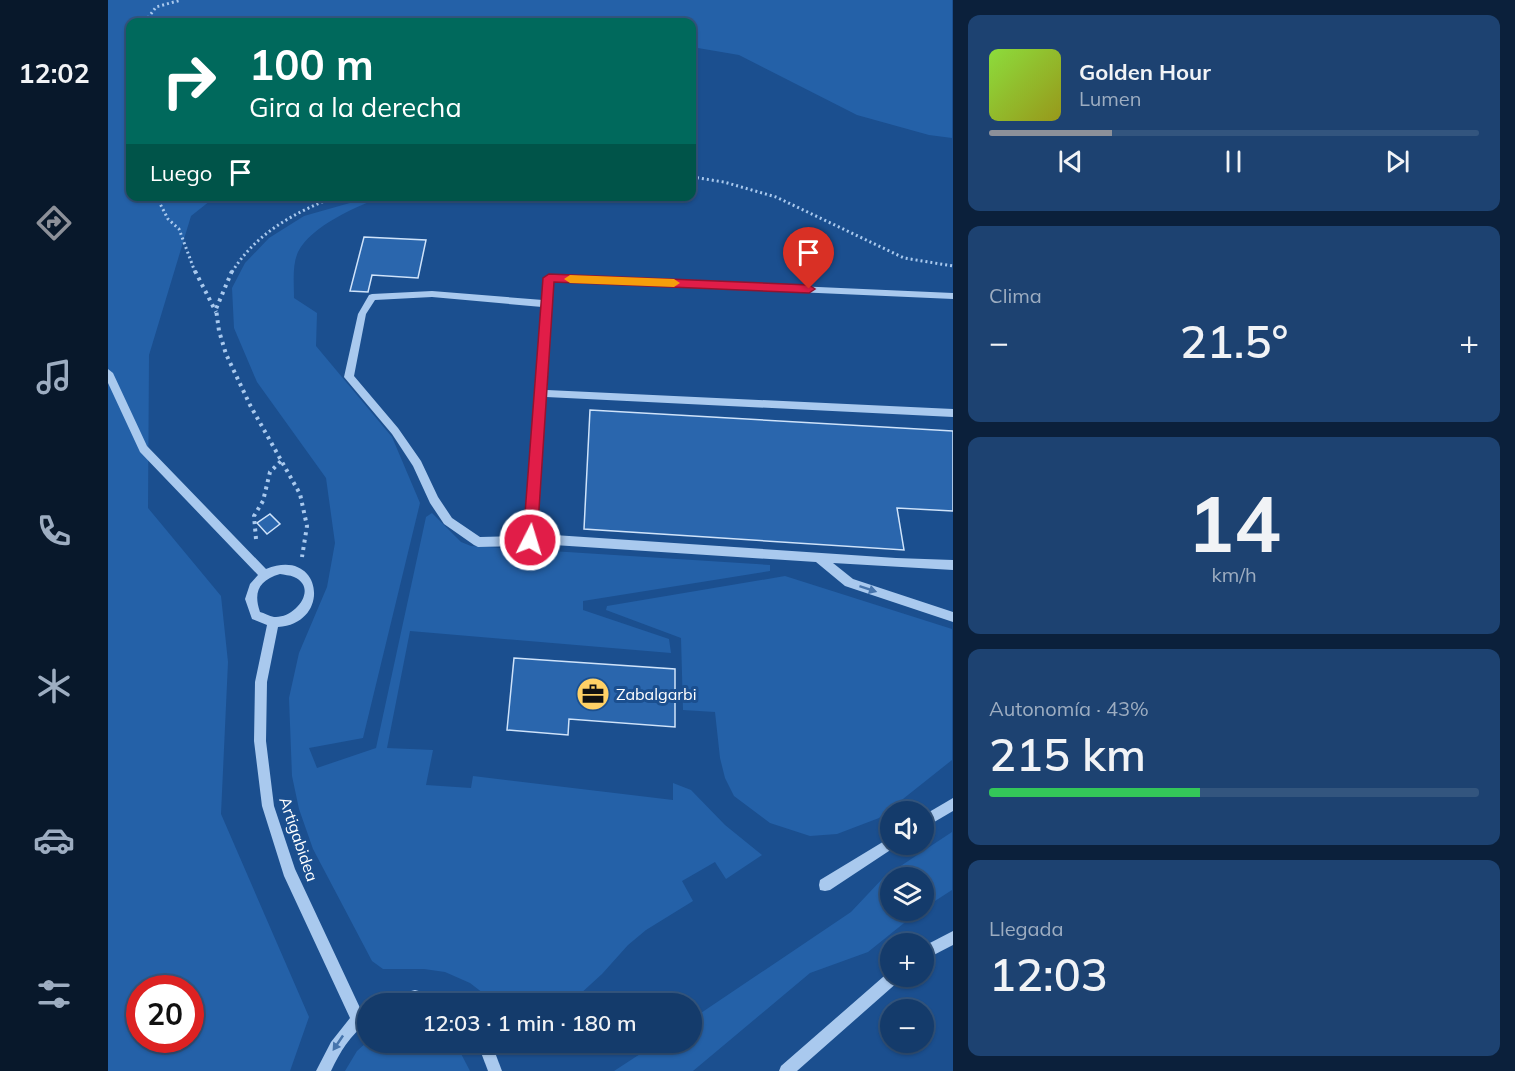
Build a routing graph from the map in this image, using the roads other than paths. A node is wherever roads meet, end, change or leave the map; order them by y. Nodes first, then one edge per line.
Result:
1 (952, 296) edge
2 (548, 304) junction
3 (108, 374) edge
4 (542, 393) junction
5 (952, 413) edge
6 (530, 540) junction
7 (819, 558) junction
8 (952, 565) edge
9 (265, 575) junction
10 (952, 617) edge
11 (273, 622) junction
12 (952, 804) edge
13 (934, 816) edge
14 (880, 850) edge
15 (825, 885) dead end
16 (952, 937) edge
17 (934, 947) edge
18 (881, 987) edge
19 (357, 1004) edge
20 (357, 1022) edge
21 (488, 1053) edge
22 (323, 1071) edge
23 (495, 1071) edge
24 (786, 1071) edge

1 - 2 street
2 - 4 street
2 - 6 street
3 - 9 street
4 - 5 street
4 - 6 street
6 - 7 street
7 - 8 street
7 -> 10 street
9 - 11 street
9 - 11 street
11 - 19 street, Artigabidea
12 - 13 street
14 - 15 street
16 - 17 street
18 - 24 street
20 -> 22 street
21 - 23 street

